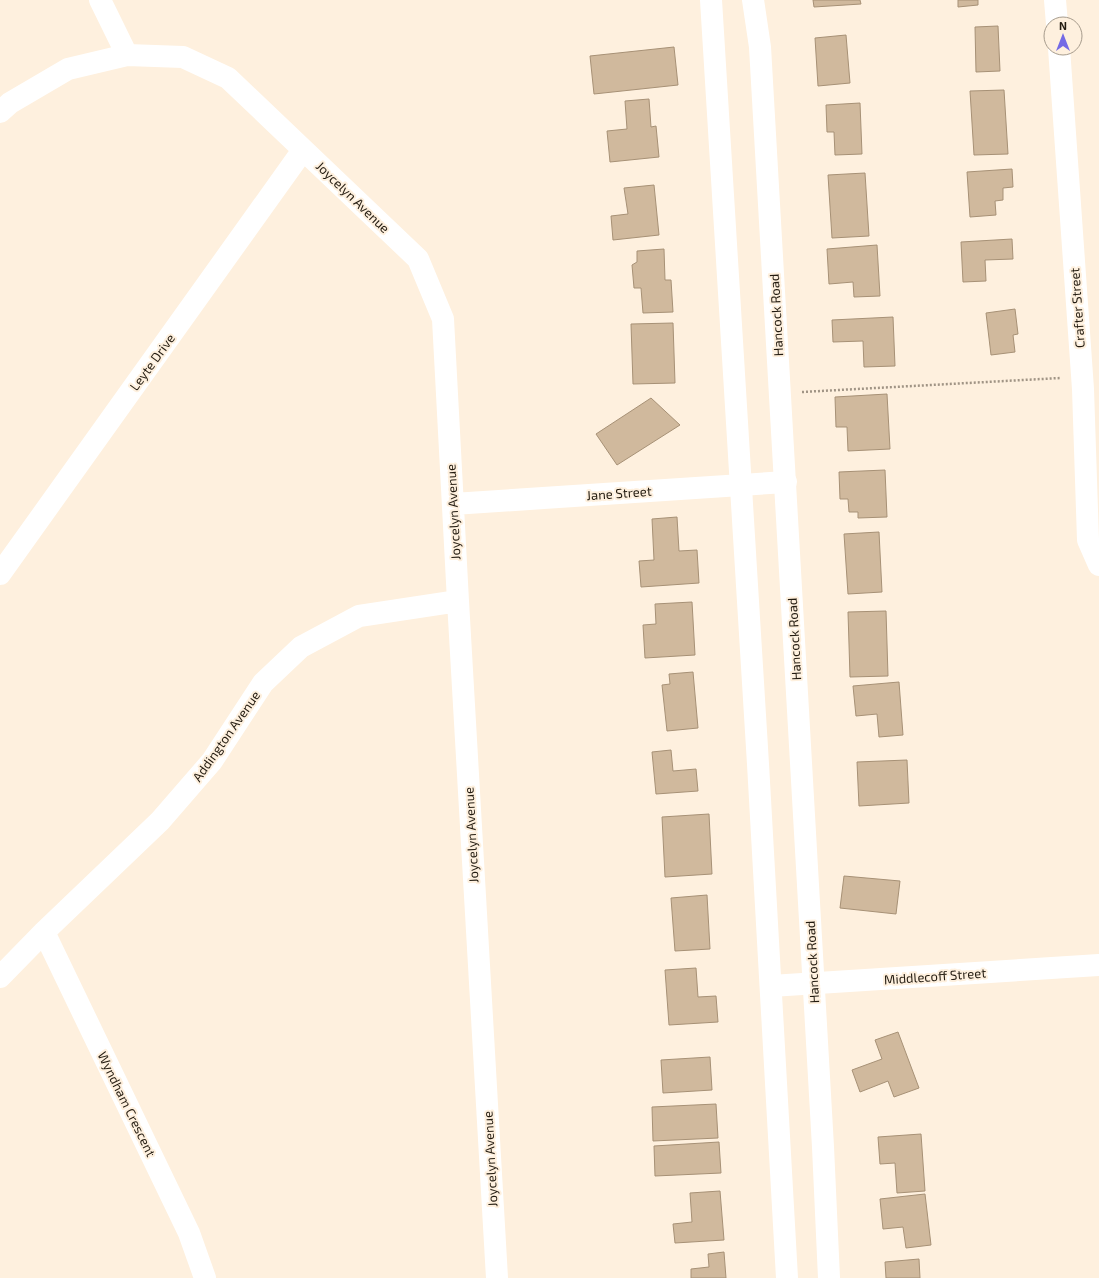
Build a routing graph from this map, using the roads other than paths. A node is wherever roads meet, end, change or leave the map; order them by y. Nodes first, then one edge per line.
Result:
1 (100, 0) edge
2 (711, 0) edge
3 (753, 0) edge
4 (1055, 0) edge
5 (1056, 16) edge
6 (127, 55) junction
7 (1060, 56) edge
8 (0, 112) edge
9 (303, 150) junction
10 (1088, 385) edge
11 (786, 482) junction
12 (741, 485) junction
13 (453, 504) junction
14 (1099, 565) edge
15 (0, 574) edge
16 (458, 601) junction
17 (44, 932) junction
18 (1099, 965) edge
19 (0, 977) edge
20 (814, 984) junction
21 (770, 986) junction
22 (205, 1278) edge
23 (497, 1278) edge
24 (787, 1278) edge
25 (829, 1278) edge

1 - 6 street
2 - 12 street
3 - 11 street, Hancock Road
4 - 5 street
6 - 8 street, Joycelyn Avenue
6 - 9 street, Joycelyn Avenue
7 - 10 street, Crafter Street
9 - 13 street, Joycelyn Avenue
9 - 15 street, Leyte Drive
10 - 14 street, Crafter Street
11 - 12 street, Jane Street
11 - 20 street, Hancock Road
12 - 13 street, Jane Street
12 - 21 street
13 - 16 street, Joycelyn Avenue
16 - 17 street, Addington Avenue
16 - 23 street, Joycelyn Avenue
17 - 19 street, Addington Avenue
17 - 22 street, Wyndham Crescent
18 - 20 street, Middlecoff Street
20 - 21 street, Middlecoff Street
20 - 25 street, Hancock Road
21 - 24 street

